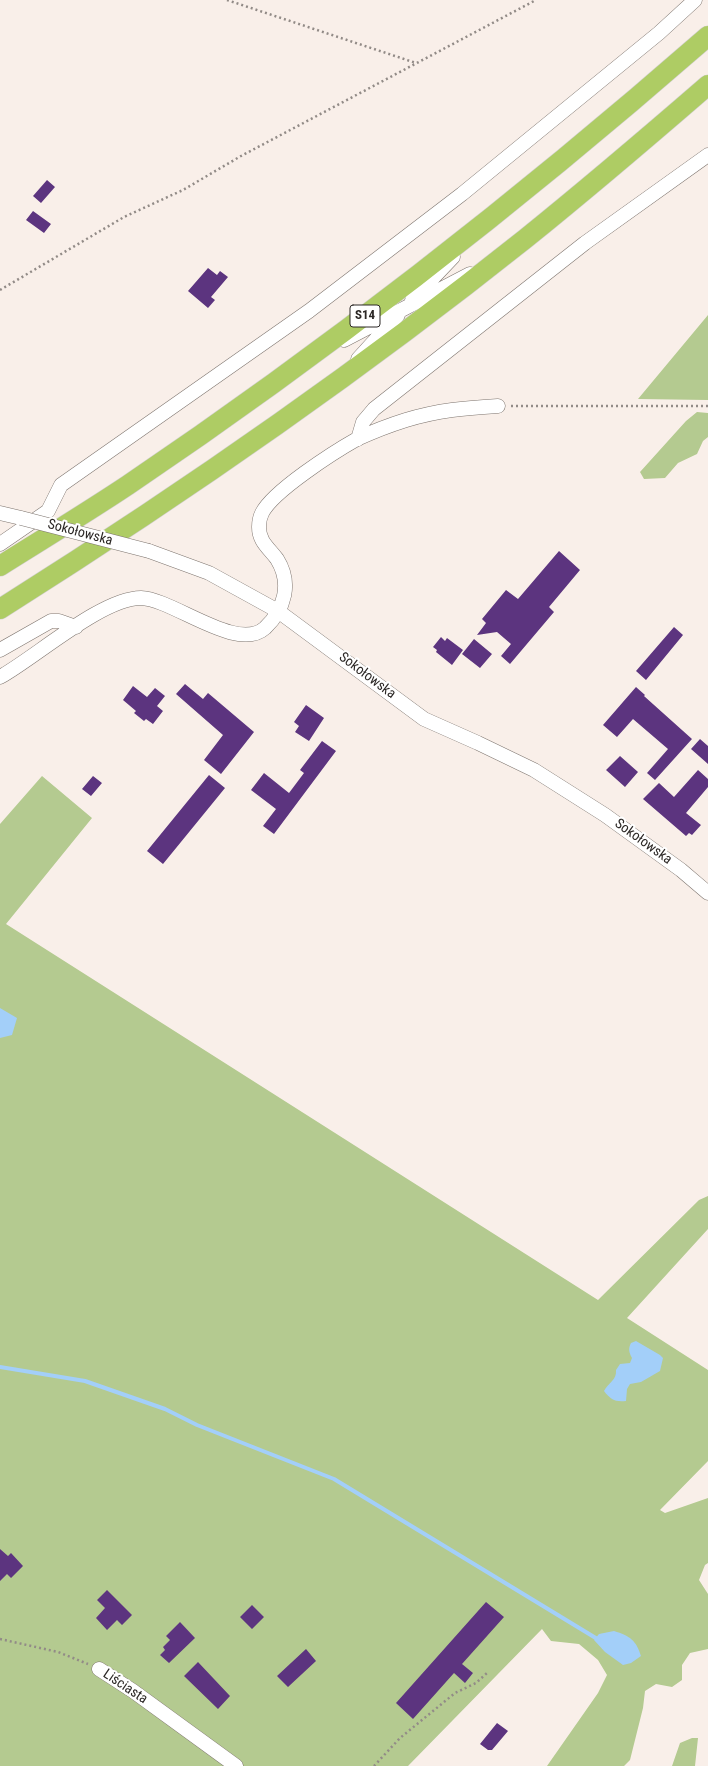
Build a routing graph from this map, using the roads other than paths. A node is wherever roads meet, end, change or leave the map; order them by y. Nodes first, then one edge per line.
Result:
1 (695, 0) edge
2 (708, 36) edge
3 (708, 85) edge
4 (708, 155) edge
5 (480, 227) junction
6 (504, 256) junction
7 (405, 308) junction
8 (309, 358) junction
9 (331, 387) junction
10 (498, 406) road end
11 (358, 439) junction
12 (0, 512) edge
13 (0, 544) edge
14 (0, 566) edge
15 (0, 610) edge
16 (278, 611) junction
17 (76, 627) junction
18 (0, 650) edge
19 (0, 677) edge
20 (708, 893) edge
21 (99, 1670) road end
22 (236, 1766) edge

1 - 13 street
2 - 5 highway, S14
3 - 6 highway, S14
4 - 11 street
5 - 7 street
5 - 8 highway, S14
6 - 7 street
6 - 9 highway, S14
7 - 8 street
7 - 9 street
8 - 14 highway, S14
9 - 15 highway, S14
10 - 11 street
11 - 16 street
12 - 16 street, Sokołowska, bridge
16 - 17 street
16 - 20 street, Sokołowska
17 - 18 street
17 - 19 street
21 - 22 street, Liściasta

